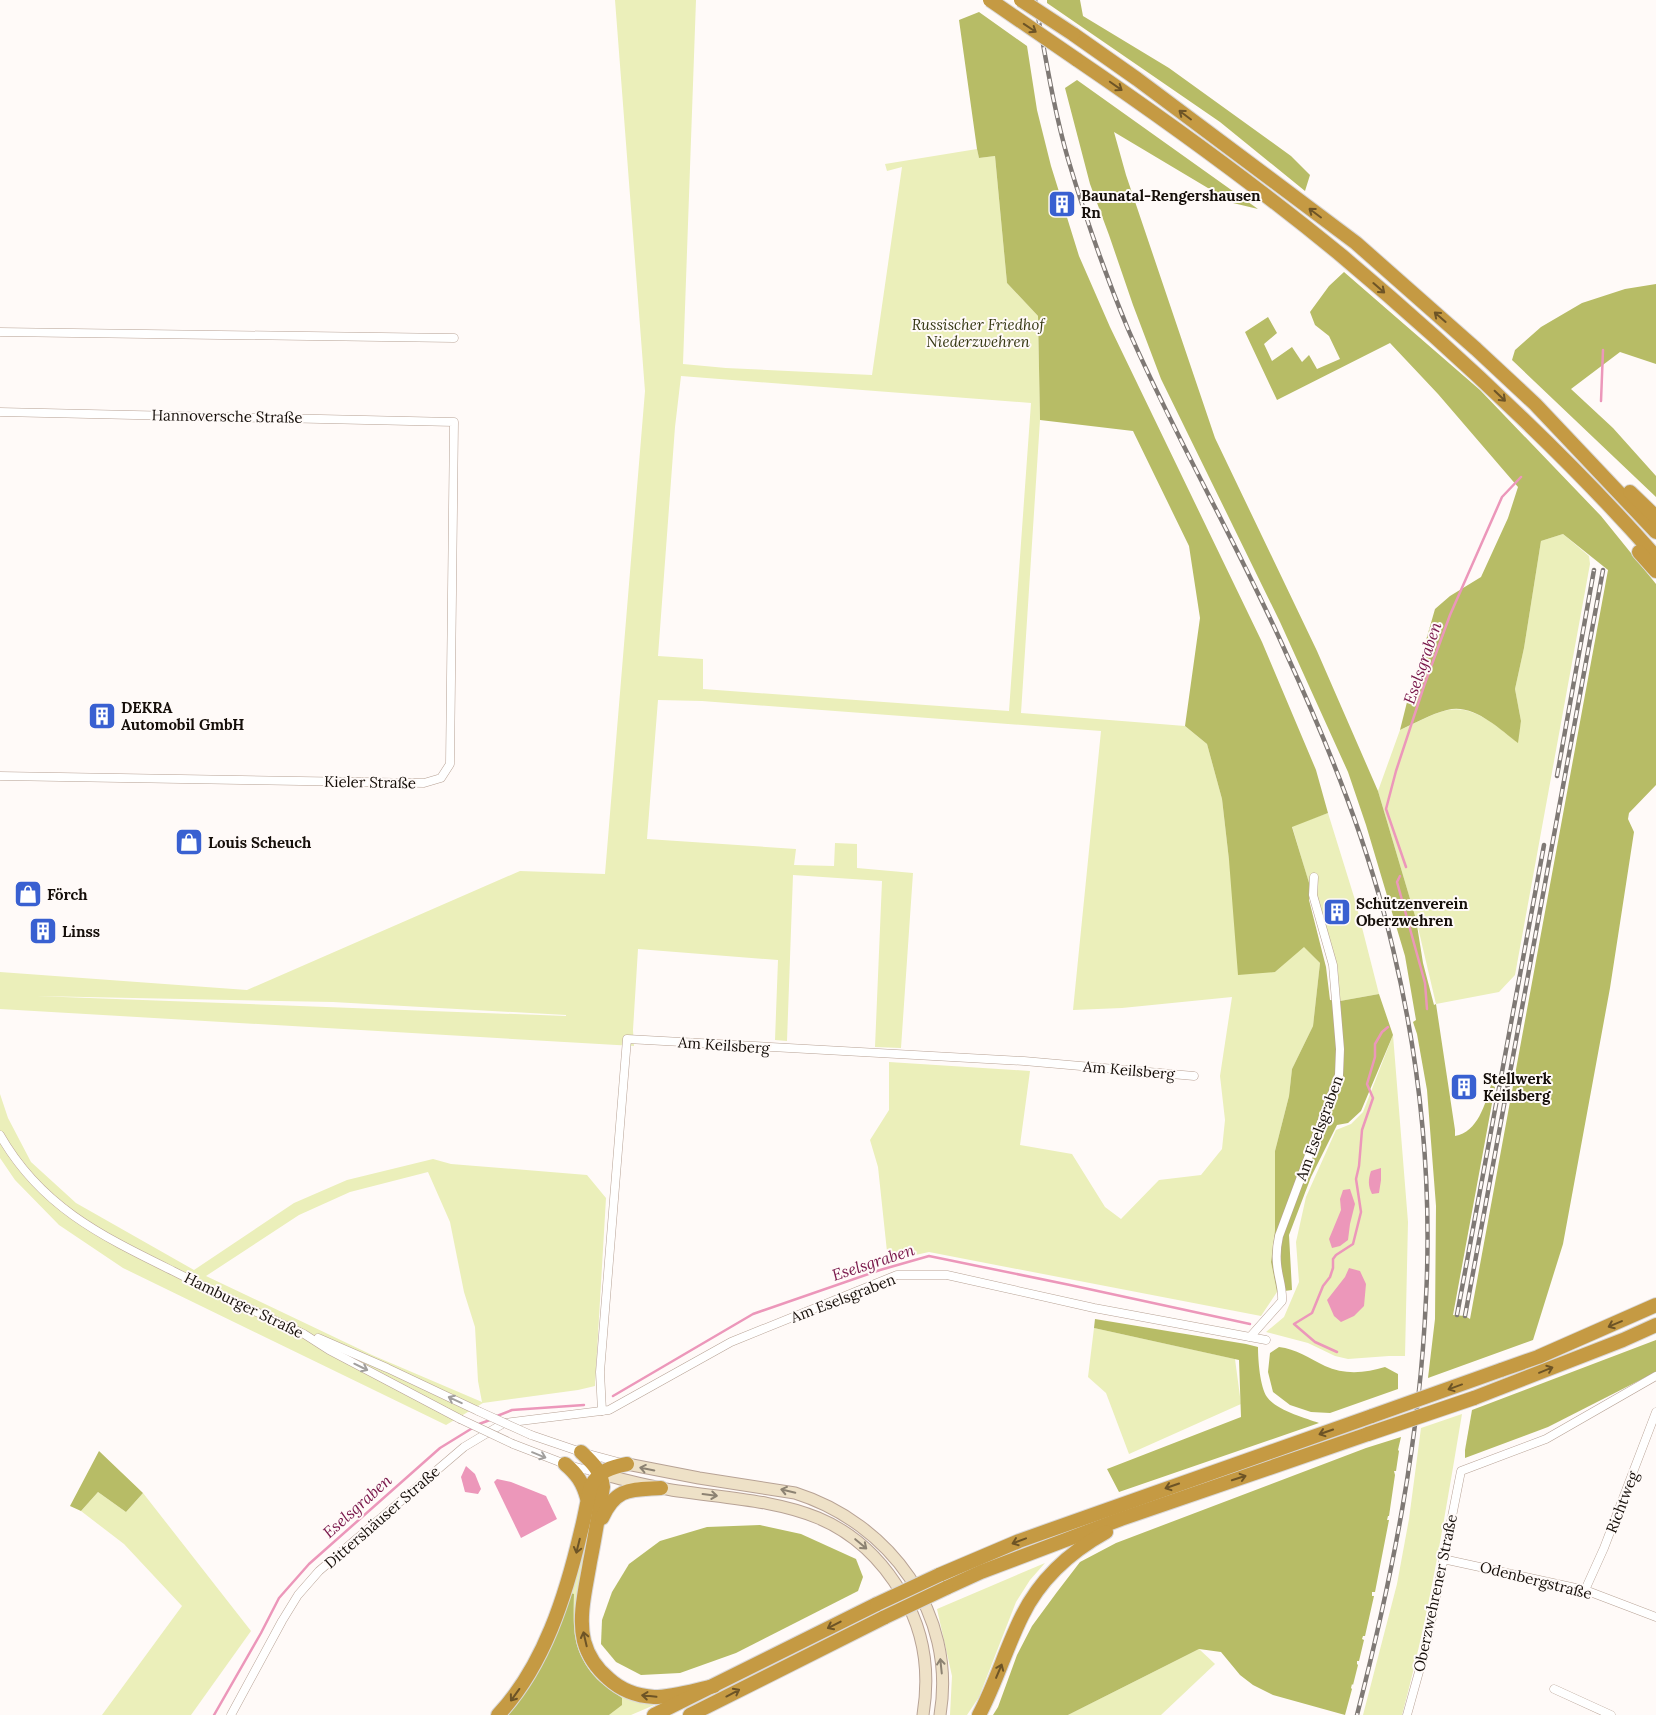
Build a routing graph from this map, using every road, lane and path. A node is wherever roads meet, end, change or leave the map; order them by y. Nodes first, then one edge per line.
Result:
1 (990, 0) edge
2 (1022, 0) edge
3 (0, 332) edge
4 (454, 338) dead end
5 (0, 412) edge
6 (454, 422) joint
7 (1580, 450) junction
8 (1569, 463) junction
9 (1656, 517) edge
10 (1656, 532) edge
11 (1656, 557) edge
12 (1656, 571) edge
13 (0, 776) edge
14 (1314, 877) dead end
15 (1194, 1076) dead end
16 (0, 1135) edge
17 (1656, 1305) edge
18 (1656, 1325) edge
19 (304, 1334) junction
20 (1250, 1337) junction
21 (1266, 1340) dead end
22 (1656, 1376) edge
23 (602, 1411) junction
24 (1656, 1412) edge
25 (581, 1452) junction
26 (565, 1464) junction
27 (627, 1464) junction
28 (600, 1474) junction
29 (661, 1488) junction
30 (588, 1498) junction
31 (1144, 1512) junction
32 (596, 1530) junction
33 (1443, 1559) junction
34 (1585, 1590) junction
35 (1656, 1617) edge
36 (714, 1686) junction
37 (1554, 1689) dead end
38 (231, 1715) edge
39 (498, 1715) edge
40 (654, 1715) edge
41 (690, 1715) edge
42 (923, 1715) edge
43 (940, 1715) edge
44 (979, 1715) edge
45 (1407, 1715) edge
46 (1611, 1715) edge

1 -> 8 highway, bridge
7 -> 2 highway, bridge
3 - 4 street
5 - 6 street, Hannoversche Straße
6 - 13 street, Kieler Straße
7 - 9 highway
7 - 10 highway
8 - 11 highway
8 - 12 highway
14 - 20 street, Am Eselsgraben
15 - 23 street, Am Keilsberg
16 - 19 street, Hamburger Straße
17 -> 36 highway, bridge
31 -> 18 highway, bridge
25 -> 19 street, bridge
19 -> 26 street, Hamburger Straße, bridge
20 - 21 street, Am Eselsgraben
20 - 23 street, Am Eselsgraben
22 - 33 street, Oberzwehrener Straße
23 - 38 street, Dittershäuser Straße
24 - 34 street, Richtweg
25 - 27 street
25 - 28 highway
26 - 28 street, Hamburger Straße
26 - 30 highway
27 - 28 highway
43 -> 27 main road
28 - 29 main road
28 - 30 highway
28 - 32 highway
29 - 32 highway
29 -> 42 main road
30 -> 39 highway
41 -> 31 highway, bridge
44 -> 31 highway
36 -> 32 highway
33 - 34 street, Odenbergstraße
33 - 45 street, Oberzwehrener Straße
34 - 35 street, Odenbergstraße
36 - 40 highway
37 - 46 street

